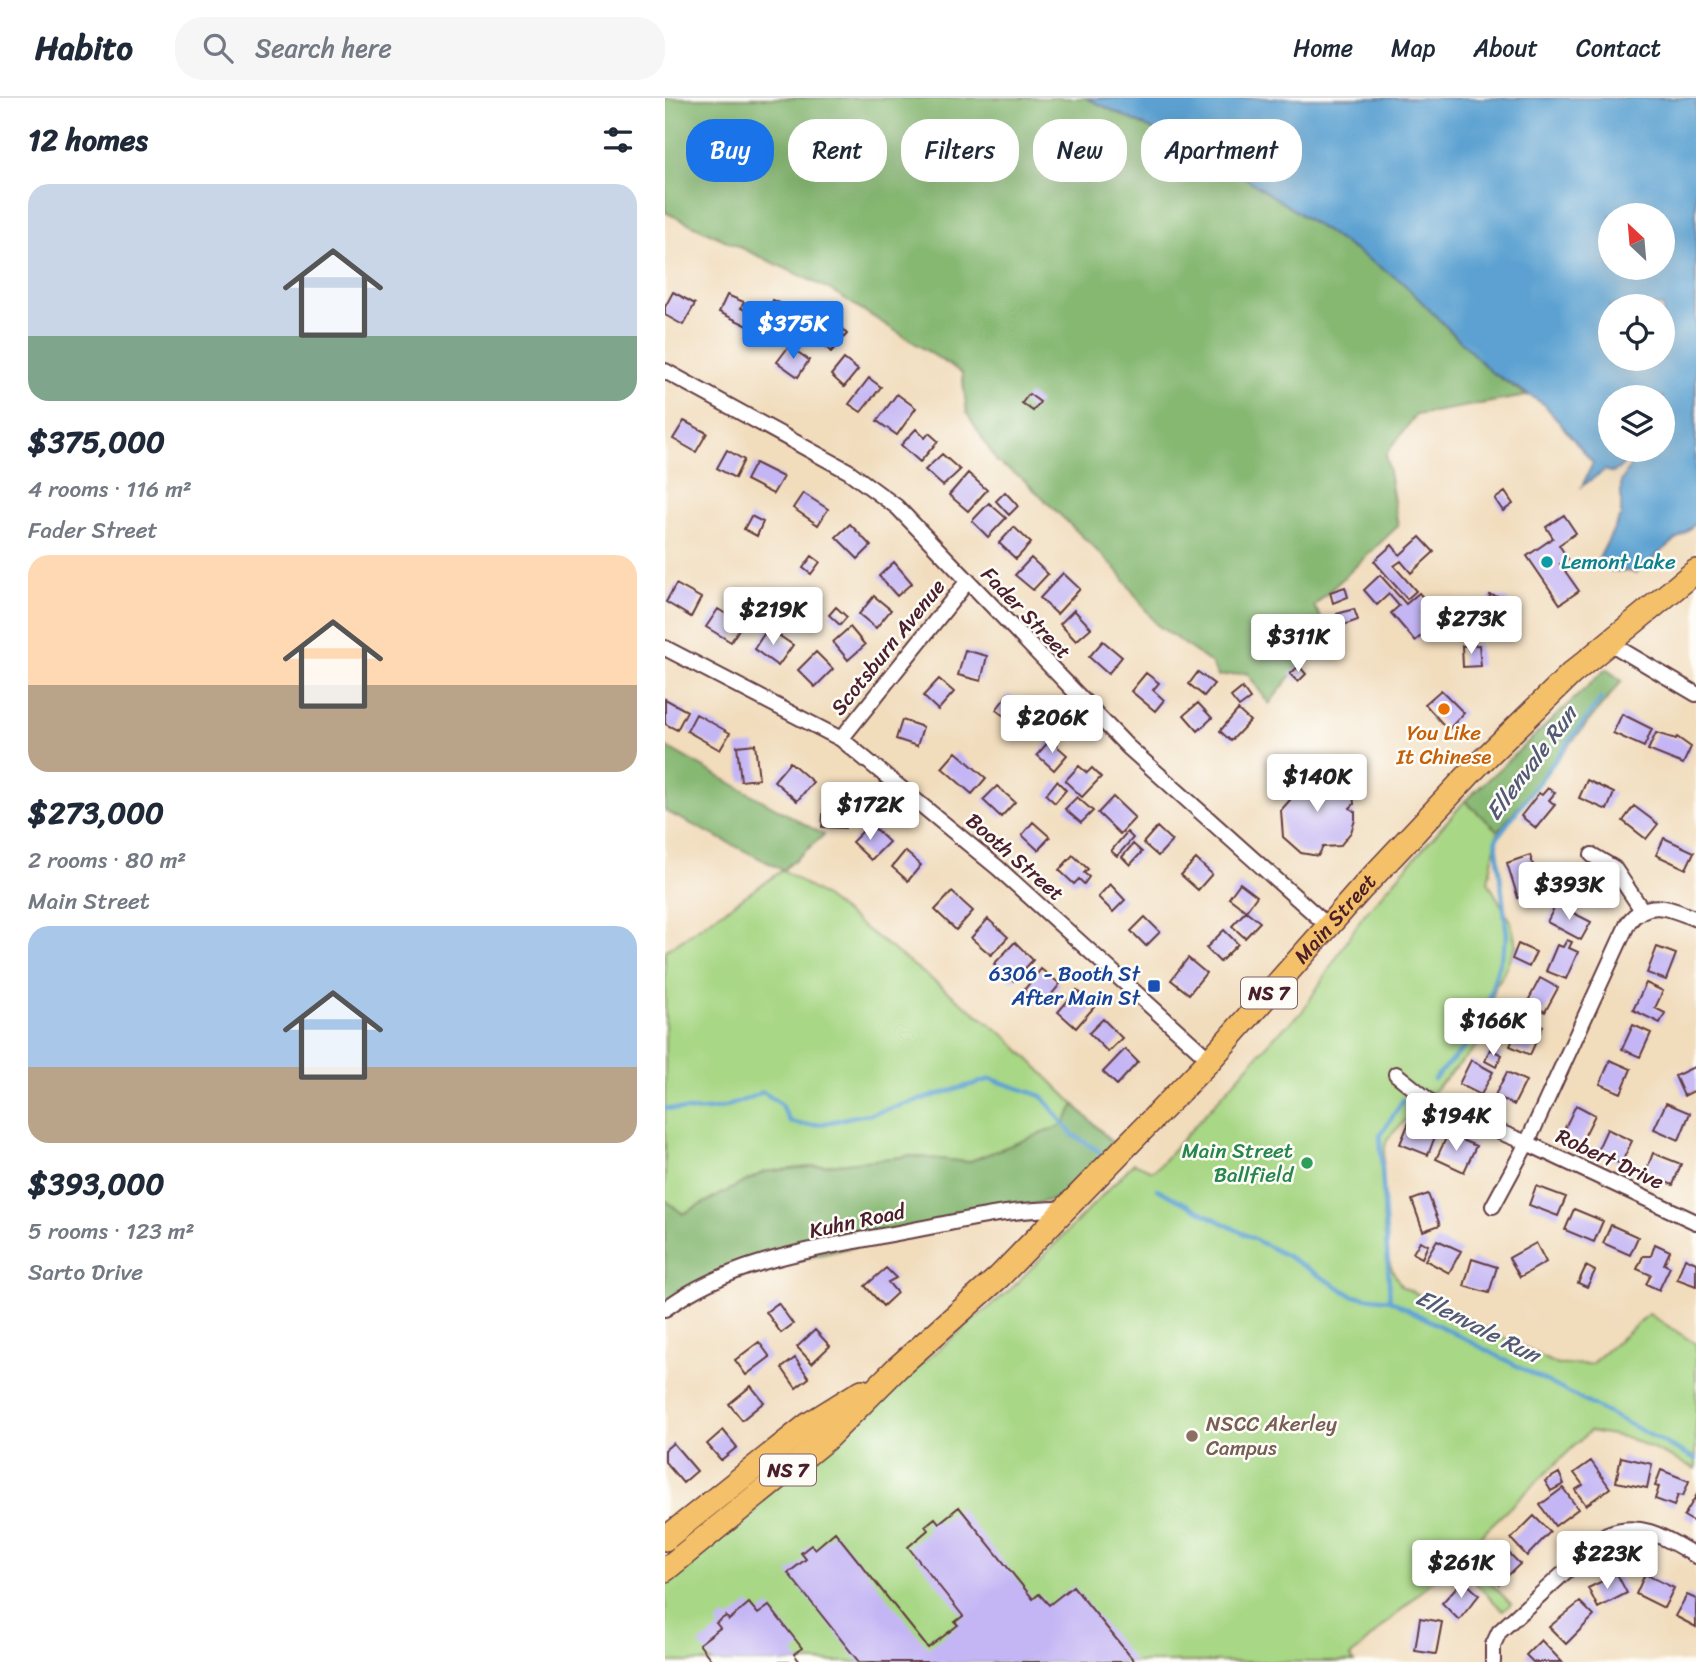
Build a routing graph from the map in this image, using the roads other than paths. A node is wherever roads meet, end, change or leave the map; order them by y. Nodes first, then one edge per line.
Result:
1 (665, 371) edge
2 (1696, 571) edge
3 (967, 582) junction
4 (1608, 642) junction
5 (665, 648) edge
6 (1696, 694) edge
7 (841, 739) junction
8 (1592, 855) dead end
9 (1642, 910) junction
10 (1696, 919) edge
11 (1328, 926) junction
12 (1210, 1060) junction
13 (1396, 1074) dead end
14 (1527, 1143) junction
15 (1493, 1206) dead end
16 (1067, 1209) junction
17 (1696, 1222) edge
18 (665, 1309) edge
19 (897, 1368) junction
20 (665, 1539) edge
21 (1696, 1556) edge
22 (668, 1564) edge
23 (1493, 1662) edge

1 - 3 street, Fader Street
2 - 4 main road, Main Street / NS 7
3 - 7 street, Scotsburn Avenue
3 - 11 street, Fader Street
4 - 6 street
4 - 11 main road, Main Street / NS 7
5 - 7 street, Booth Street
7 - 12 street, Booth Street
8 - 9 street
9 - 10 street
9 - 14 street
11 - 12 main road, Main Street / NS 7
12 - 16 main road, Main Street / NS 7
13 - 14 street, Robert Drive
14 - 15 street
14 - 17 street, Robert Drive
16 - 18 street, Kuhn Road
16 - 19 main road, Main Street / NS 7
19 - 20 main road, Main Street / NS 7
19 - 22 main road, Main Street / NS 7
21 - 23 street

